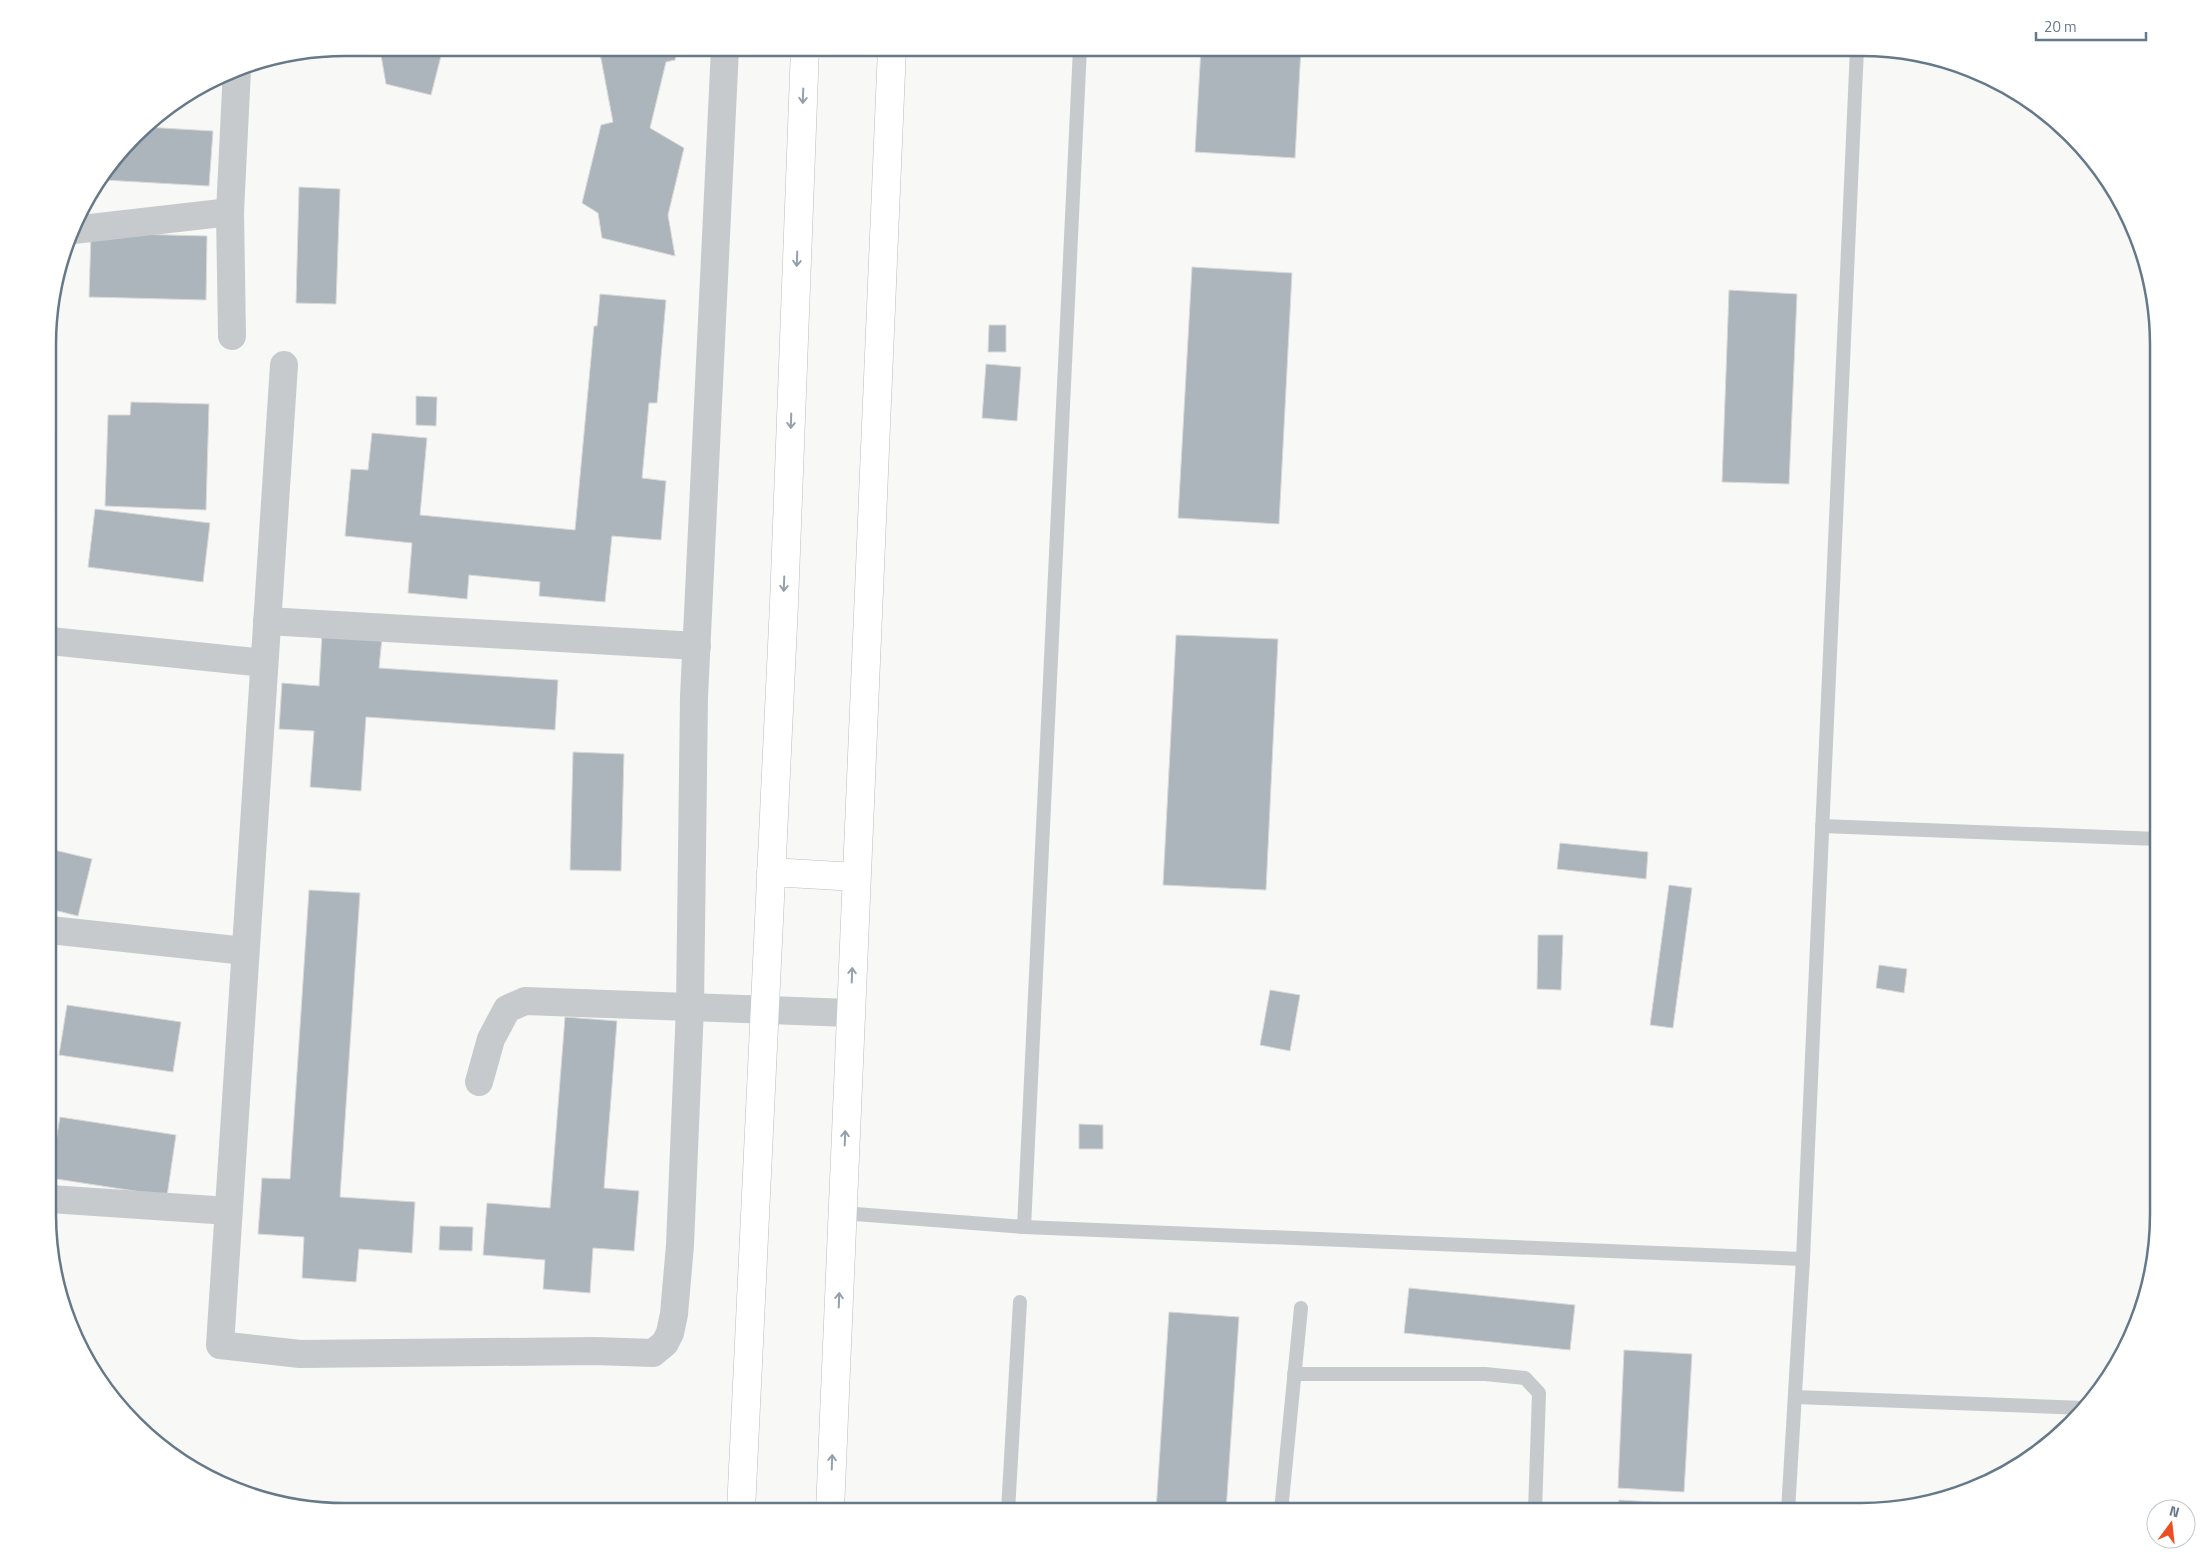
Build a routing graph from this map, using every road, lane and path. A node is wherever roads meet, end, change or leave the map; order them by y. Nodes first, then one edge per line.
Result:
1 (725, 56) edge
2 (805, 56) edge
3 (892, 56) edge
4 (1080, 56) edge
5 (1857, 56) edge
6 (237, 77) edge
7 (230, 212) junction
8 (81, 229) edge
9 (232, 336) dead end
10 (284, 365) dead end
11 (267, 621) junction
12 (56, 642) edge
13 (697, 646) junction
14 (264, 663) junction
15 (1822, 826) junction
16 (2150, 838) edge
17 (771, 872) junction
18 (856, 877) junction
19 (56, 931) edge
20 (245, 951) junction
21 (690, 1007) junction
22 (765, 1009) junction
23 (850, 1013) junction
24 (479, 1082) dead end
25 (56, 1199) edge
26 (214, 1210) dead end
27 (842, 1213) junction
28 (1024, 1227) junction
29 (1802, 1259) junction
30 (1020, 1302) dead end
31 (1301, 1308) dead end
32 (1294, 1374) junction
33 (1795, 1397) junction
34 (2075, 1408) edge
35 (741, 1503) edge
36 (830, 1503) edge
37 (1008, 1503) edge
38 (1282, 1503) edge
39 (1535, 1503) edge
40 (1789, 1503) edge

1 - 13 street
2 -> 17 street
3 - 18 street
4 - 28 lane
5 - 15 lane
6 - 7 street
7 - 8 street
7 - 9 street
10 - 11 street
11 - 13 street
11 - 14 street
12 - 14 street
13 - 21 street
14 - 20 street
15 - 16 lane
15 - 29 lane
17 - 18 street
17 - 22 street
23 -> 18 street
19 - 20 street
20 - 21 street
21 - 22 street
21 - 24 street
22 - 23 street
22 - 35 street
27 -> 23 street
25 - 26 street
27 - 28 lane
36 -> 27 street
28 - 29 lane
29 - 33 lane
30 - 37 lane
31 - 32 lane
32 - 38 lane
32 - 39 lane
33 - 34 lane
33 - 40 lane

